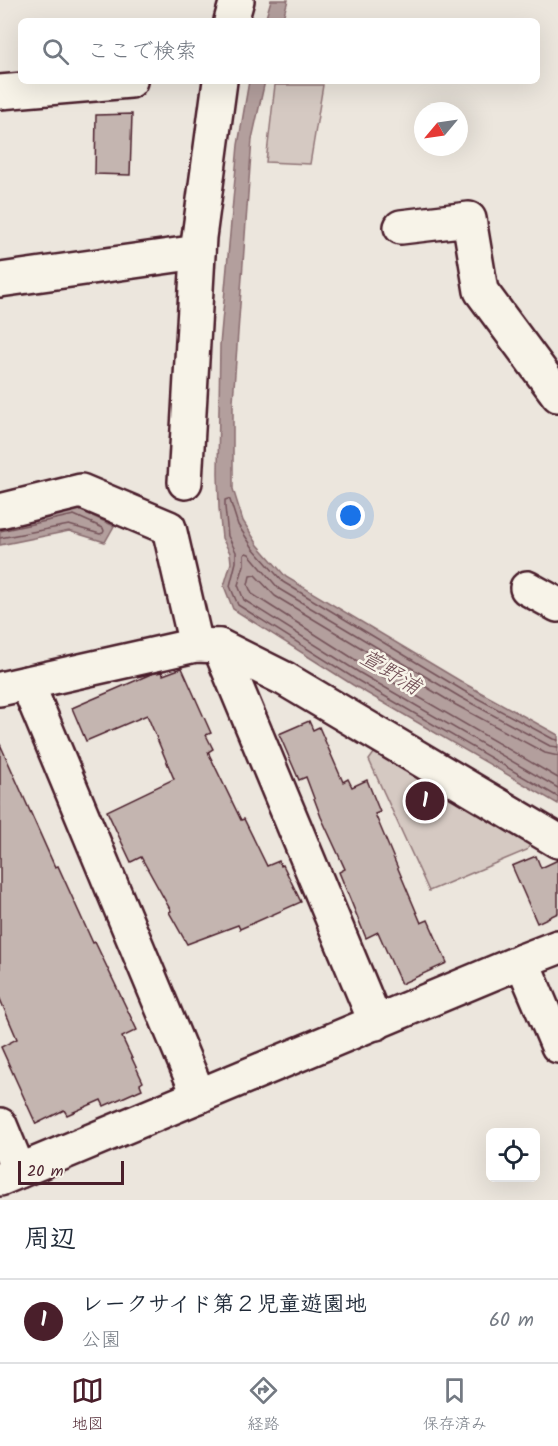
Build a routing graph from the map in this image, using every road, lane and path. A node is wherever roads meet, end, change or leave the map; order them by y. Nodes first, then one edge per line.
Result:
1 (237, 0) edge
2 (232, 18) edge
3 (94, 84) edge
4 (220, 84) edge
5 (0, 92) edge
6 (401, 227) dead end
7 (198, 252) junction
8 (0, 280) edge
9 (558, 395) edge
10 (185, 482) dead end
11 (0, 510) edge
12 (527, 588) dead end
13 (558, 605) edge
14 (208, 645) junction
15 (13, 686) edge
16 (558, 841) edge
17 (558, 947) edge
18 (522, 961) junction
19 (376, 1023) junction
20 (558, 1046) edge
21 (199, 1096) junction
22 (0, 1125) edge
23 (10, 1175) edge

1 - 2 street
3 - 5 street
4 - 7 street
6 - 9 street
7 - 8 street
7 - 10 street
11 - 14 street
12 - 13 street
14 - 15 street
14 - 16 street
14 - 19 street
15 - 21 street
17 - 18 street
18 - 19 street
18 - 20 street
19 - 21 street
21 - 23 street
22 - 23 street

